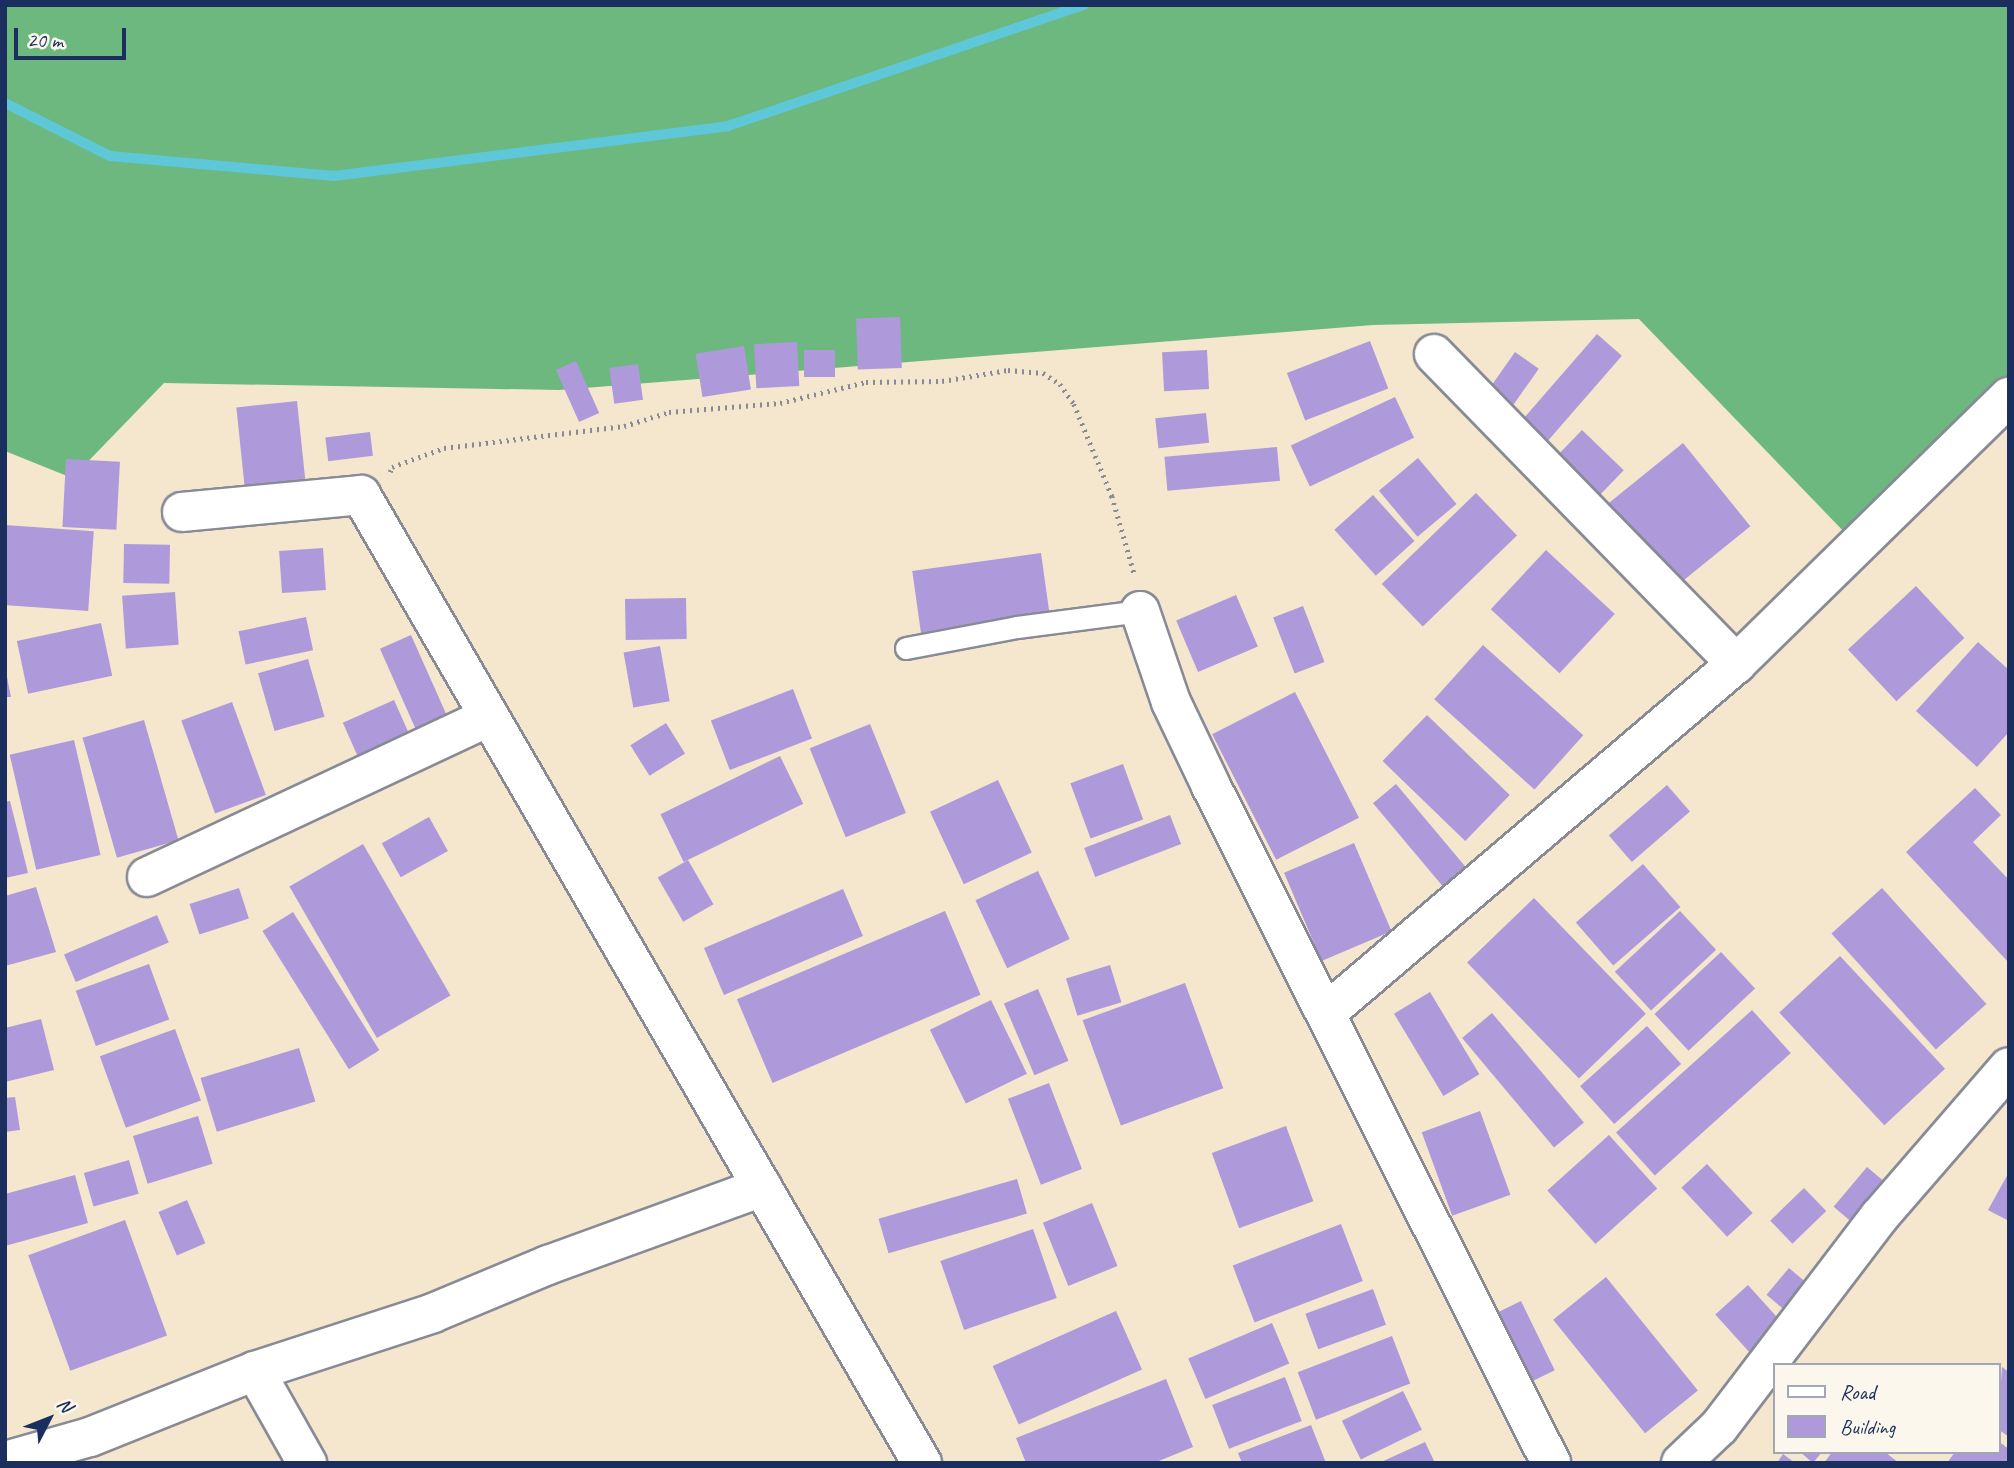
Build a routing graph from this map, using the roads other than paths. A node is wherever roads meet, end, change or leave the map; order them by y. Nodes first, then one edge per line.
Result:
1 (1434, 354) dead end
2 (2009, 397) edge
3 (182, 512) dead end
4 (1140, 611) joint
5 (906, 648) dead end
6 (1736, 664) junction
7 (489, 717) junction
8 (147, 877) dead end
9 (1326, 1013) junction
10 (2009, 1067) edge
11 (762, 1187) junction
12 (255, 1371) junction
13 (5, 1461) edge
14 (307, 1463) edge
15 (922, 1463) edge
16 (1551, 1463) edge
17 (1681, 1463) edge

1 - 6 street
2 - 6 street
3 - 7 street
4 - 5 lane
4 - 9 street
6 - 9 street
7 - 8 street
7 - 11 street
9 - 16 street
10 - 17 street
11 - 12 street
11 - 15 street
12 - 13 street
12 - 14 street

